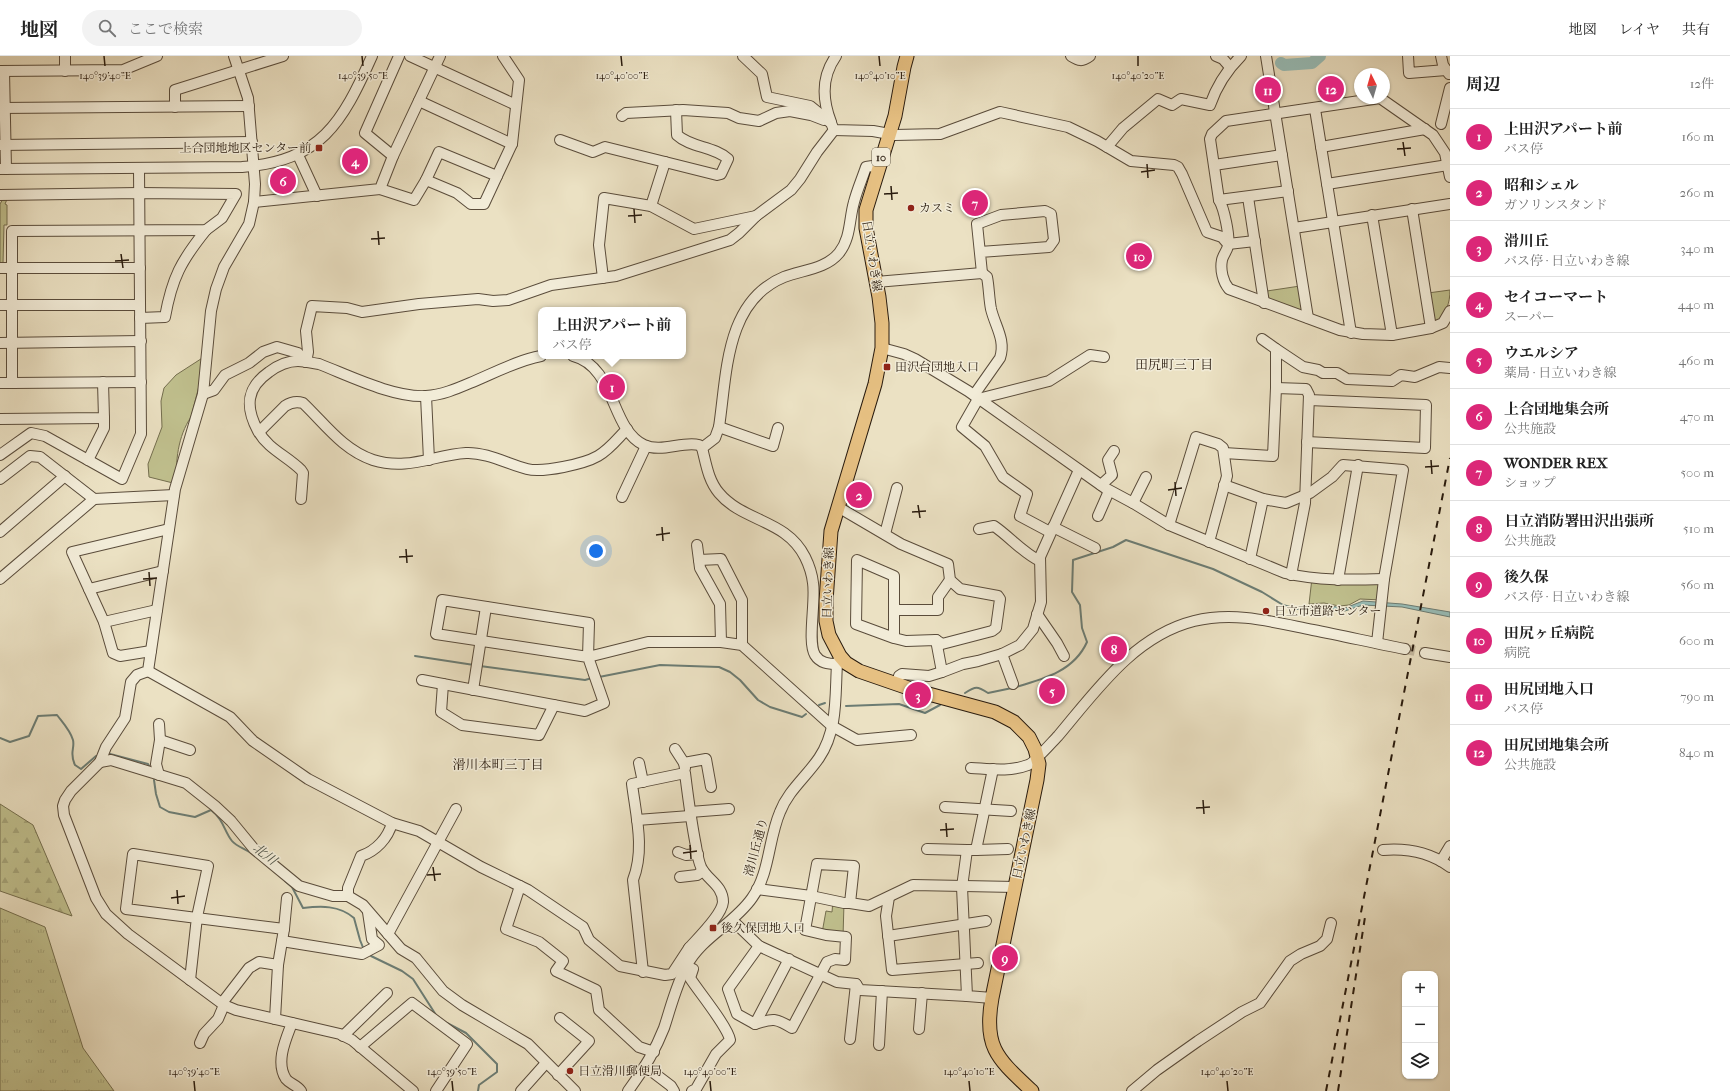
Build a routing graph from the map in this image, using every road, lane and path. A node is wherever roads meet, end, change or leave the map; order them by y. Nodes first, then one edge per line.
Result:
1 (65, 56) edge
2 (157, 56) edge
3 (234, 56) edge
4 (283, 56) edge
5 (372, 56) edge
6 (399, 56) edge
7 (410, 56) edge
8 (440, 56) edge
9 (503, 56) edge
10 (743, 56) edge
11 (836, 56) edge
12 (907, 56) edge
13 (1071, 56) edge
14 (1090, 56) edge
15 (1216, 56) edge
16 (1241, 56) edge
17 (1263, 56) edge
18 (1408, 56) edge
19 (1441, 56) edge
20 (434, 67) junction
21 (1230, 67) junction
22 (239, 69) junction
23 (2, 71) edge
24 (65, 71) junction
25 (1448, 72) edge
26 (1450, 88) edge
27 (419, 102) junction
28 (516, 105) junction
29 (249, 106) junction
30 (175, 107) junction
31 (2, 108) edge
32 (1315, 108) junction
33 (676, 110) junction
34 (1276, 114) junction
35 (622, 116) dead end
36 (1441, 124) dead end
37 (833, 127) junction
38 (1425, 129) junction
39 (889, 134) junction
40 (560, 140) dead end
41 (252, 142) junction
42 (3, 144) edge
43 (512, 144) junction
44 (1107, 147) junction
45 (1322, 147) junction
46 (298, 155) junction
47 (1282, 155) junction
48 (393, 156) junction
49 (665, 162) junction
50 (879, 165) junction
51 (1448, 165) junction
52 (1214, 166) junction
53 (254, 167) junction
54 (139, 168) junction
55 (3, 169) edge
56 (497, 176) junction
57 (1450, 177) edge
58 (426, 180) junction
59 (1327, 184) junction
60 (380, 189) junction
61 (1288, 190) junction
62 (139, 193) junction
63 (0, 194) edge
64 (317, 196) junction
65 (1248, 197) junction
66 (1219, 200) junction
67 (254, 202) junction
68 (1450, 204) edge
69 (651, 206) junction
70 (1412, 210) junction
71 (756, 216) junction
72 (1372, 216) junction
73 (1333, 222) junction
74 (1294, 228) junction
75 (140, 230) junction
76 (206, 230) junction
77 (1255, 241) junction
78 (1228, 244) junction
79 (980, 252) junction
80 (0, 268) edge
81 (12, 268) junction
82 (140, 268) junction
83 (982, 273) junction
84 (603, 278) junction
85 (876, 282) junction
86 (1264, 303) junction
87 (0, 305) edge
88 (12, 305) junction
89 (140, 305) junction
90 (1450, 311) edge
91 (140, 318) junction
92 (1308, 318) junction
93 (1431, 328) junction
94 (1351, 333) junction
95 (1392, 335) junction
96 (1262, 340) dead end
97 (141, 342) junction
98 (0, 343) edge
99 (12, 343) junction
100 (882, 348) junction
101 (1276, 349) junction
102 (538, 357) edge
103 (1104, 357) dead end
104 (579, 359) edge
105 (306, 362) junction
106 (1450, 368) edge
107 (103, 382) junction
108 (141, 382) junction
109 (0, 383) edge
110 (12, 383) junction
111 (1276, 388) junction
112 (203, 394) junction
113 (426, 396) junction
114 (976, 397) junction
115 (1309, 400) junction
116 (104, 418) junction
117 (0, 419) edge
118 (719, 427) junction
119 (778, 428) dead end
120 (627, 429) junction
121 (259, 432) junction
122 (1307, 442) junction
123 (646, 446) junction
124 (702, 448) junction
125 (1114, 451) dead end
126 (1224, 453) junction
127 (0, 455) edge
128 (88, 460) junction
129 (429, 460) junction
130 (1358, 466) junction
131 (1079, 470) junction
132 (65, 476) junction
133 (1146, 477) dead end
134 (0, 479) edge
135 (1224, 485) junction
136 (897, 488) dead end
137 (1105, 488) junction
138 (174, 495) junction
139 (1305, 495) junction
140 (622, 497) dead end
141 (94, 499) junction
142 (301, 499) dead end
143 (1263, 499) junction
144 (1133, 503) junction
145 (838, 507) junction
146 (1098, 516) dead end
147 (1169, 525) junction
148 (169, 529) junction
149 (979, 529) dead end
150 (1052, 530) junction
151 (0, 532) edge
152 (885, 534) junction
153 (1209, 542) junction
154 (697, 545) dead end
155 (1095, 548) dead end
156 (1250, 559) junction
157 (699, 560) junction
158 (1040, 561) junction
159 (163, 570) junction
160 (1291, 575) junction
161 (0, 579) edge
162 (1384, 579) junction
163 (950, 580) junction
164 (1338, 580) junction
165 (89, 589) junction
166 (486, 607) junction
167 (157, 610) junction
168 (894, 610) junction
169 (1037, 614) junction
170 (104, 622) junction
171 (894, 638) junction
172 (936, 640) junction
173 (480, 641) junction
174 (721, 642) junction
175 (1377, 643) junction
176 (742, 645) junction
177 (1405, 649) tunnel mouth
178 (151, 651) junction
179 (1425, 653) tunnel mouth
180 (1002, 654) junction
181 (1064, 656) dead end
182 (588, 657) junction
183 (1450, 657) edge
184 (838, 660) junction
185 (148, 671) junction
186 (942, 672) junction
187 (422, 680) dead end
188 (443, 684) junction
189 (897, 684) junction
190 (1013, 684) dead end
191 (474, 690) junction
192 (554, 706) junction
193 (159, 724) dead end
194 (832, 726) junction
195 (911, 735) dead end
196 (160, 740) junction
197 (675, 749) dead end
198 (190, 750) dead end
199 (1038, 756) junction
200 (100, 762) junction
201 (639, 763) dead end
202 (685, 768) junction
203 (971, 768) dead end
204 (993, 769) junction
205 (159, 775) junction
206 (643, 782) junction
207 (712, 787) dead end
208 (945, 807) dead end
209 (456, 809) dead end
210 (729, 809) dead end
211 (984, 809) junction
212 (1011, 811) dead end
213 (690, 814) junction
214 (637, 820) junction
215 (392, 823) junction
216 (438, 842) junction
217 (1450, 846) edge
218 (927, 849) dead end
219 (1008, 849) dead end
220 (971, 850) junction
221 (1383, 850) dead end
222 (678, 852) dead end
223 (698, 854) junction
224 (1441, 861) junction
225 (1450, 867) edge
226 (703, 871) junction
227 (680, 877) dead end
228 (520, 886) junction
229 (962, 887) junction
230 (1015, 887) junction
231 (757, 889) junction
232 (348, 896) junction
233 (810, 896) junction
234 (889, 897) junction
235 (287, 898) dead end
236 (850, 903) junction
237 (368, 912) junction
238 (197, 917) junction
239 (732, 920) junction
240 (986, 922) dead end
241 (1331, 923) dead end
242 (964, 924) junction
243 (284, 929) junction
244 (388, 934) junction
245 (888, 936) junction
246 (282, 941) junction
247 (759, 946) junction
248 (692, 950) junction
249 (789, 959) junction
250 (978, 963) dead end
251 (278, 965) junction
252 (966, 965) junction
253 (686, 966) junction
254 (643, 972) junction
255 (820, 974) junction
256 (190, 980) junction
257 (856, 984) junction
258 (882, 991) junction
259 (387, 993) dead end
260 (922, 993) junction
261 (967, 996) junction
262 (992, 998) junction
263 (223, 1004) junction
264 (560, 1018) dead end
265 (276, 1019) junction
266 (292, 1023) junction
267 (755, 1024) junction
268 (919, 1029) dead end
269 (343, 1036) junction
270 (850, 1039) dead end
271 (200, 1043) dead end
272 (879, 1045) dead end
273 (360, 1047) junction
274 (654, 1052) junction
275 (546, 1063) junction
276 (646, 1067) junction
277 (558, 1075) junction
278 (301, 1091) edge
279 (413, 1091) edge
280 (436, 1091) edge
281 (521, 1091) edge
282 (575, 1091) edge
283 (628, 1091) edge
284 (674, 1091) edge
285 (692, 1091) edge
286 (1032, 1091) edge
287 (1132, 1091) edge

1 - 24 street
2 - 24 street
3 - 22 street
4 - 22 street
5 - 46 street
6 - 48 street
7 - 20 street
8 - 20 street
9 - 28 street
10 - 37 street
11 - 37 street
12 - 39 main road, 日立いわき線 / 10
13 - 14 street
15 - 21 street
16 - 21 street
17 - 34 street
18 - 25 street
19 - 25 street
20 - 27 street
20 - 28 street
21 - 44 street
22 - 29 street
22 - 30 street
23 - 24 street
23 - 31 street
26 - 36 street
27 - 43 street
27 - 48 street
28 - 43 street
29 - 30 street
29 - 41 street
30 - 31 street
31 - 42 street
32 - 34 street
32 - 38 street
32 - 45 street
33 - 35 street
33 - 37 street
33 - 49 street
34 - 47 street
34 - 52 street
37 - 39 street
37 - 71 street
38 - 45 street
38 - 51 street
39 - 44 street
39 - 50 main road, 日立いわき線 / 10
40 - 49 street
41 - 42 street
41 - 53 street
42 - 55 street
43 - 56 street
44 - 78 street
45 - 59 street
46 - 53 street
46 - 64 street
47 - 52 street
47 - 61 street
48 - 60 street
49 - 69 street
50 - 85 main road, 日立いわき線 / 10
50 - 118 street
51 - 57 street
51 - 59 street
52 - 66 street
53 - 54 street
53 - 67 street
54 - 55 street
54 - 62 street
56 - 58 street
56 - 58 street
58 - 60 street
59 - 73 street
60 - 64 street
61 - 65 street
61 - 74 street
62 - 63 street
62 - 75 street
62 - 76 street
64 - 67 street
65 - 66 street
65 - 77 street
66 - 78 street
67 - 112 street
68 - 70 street
69 - 71 street
69 - 84 street
70 - 72 street
70 - 93 street
71 - 84 street
72 - 73 street
72 - 95 street
73 - 74 street
73 - 94 street
74 - 92 street
75 - 76 street
75 - 81 street
75 - 82 street
76 - 91 street
77 - 78 street
77 - 86 street
78 - 86 street
79 - 79 street
79 - 83 street
80 - 81 street
81 - 82 street
81 - 88 street
82 - 89 street
83 - 85 street
83 - 114 street
84 - 105 street
85 - 100 main road, 日立いわき線 / 10
86 - 92 street
87 - 88 street
88 - 89 street
88 - 99 street
89 - 91 street
90 - 93 street
91 - 97 street
92 - 94 street
93 - 95 street
94 - 95 street
96 - 101 street
97 - 99 street
97 - 108 street
98 - 99 street
99 - 110 street
100 - 114 street
100 - 145 main road, 日立いわき線 / 10
101 - 106 street
101 - 111 street
102 - 113 street
103 - 114 street
104 - 120 street
105 - 112 street
105 - 113 street
105 - 121 street
107 - 108 street
107 - 110 street
107 - 116 street
108 - 128 street
109 - 110 street
111 - 115 street
111 - 126 street
112 - 138 street
113 - 129 street
114 - 131 street
114 - 150 street
115 - 122 street
115 - 122 street
116 - 117 street
116 - 128 street
118 - 119 street
118 - 124 street
120 - 123 street
120 - 129 street
121 - 129 street
121 - 142 street
122 - 139 street
123 - 124 street
123 - 140 street
124 - 184 street
125 - 137 street
126 - 135 street
126 - 147 street
127 - 128 street
130 - 139 street
130 - 162 street
130 - 164 street
131 - 137 street
131 - 150 street
132 - 134 street
132 - 141 street
132 - 151 street
133 - 144 street
135 - 143 street
135 - 153 street
136 - 152 street
137 - 144 street
137 - 146 street
138 - 141 street
138 - 148 street
139 - 143 street
139 - 160 street
141 - 161 street
143 - 156 street
144 - 147 street
145 - 152 street
145 - 184 main road, 日立いわき線 / 10
147 - 153 street
148 - 159 street
148 - 165 street
149 - 158 street
150 - 155 street
150 - 158 street
152 - 163 street
153 - 156 street
154 - 157 street
156 - 160 street
157 - 174 street
157 - 176 street
158 - 169 street
159 - 165 street
159 - 167 street
160 - 164 street
162 - 164 street
162 - 175 street
163 - 168 street
163 - 172 street
165 - 170 street
166 - 173 street
166 - 173 street
166 - 182 street
167 - 170 street
167 - 178 street
168 - 171 street
168 - 171 street
169 - 180 street
169 - 181 street
170 - 178 street
171 - 172 street
172 - 186 street
173 - 182 street
173 - 191 street
174 - 176 street
174 - 182 street
175 - 177 street
175 - 199 street
176 - 194 street
178 - 185 street
179 - 183 street
180 - 186 street
180 - 190 street
182 - 192 street
184 - 189 main road, 日立いわき線 / 10
184 - 194 street, 滑川丘通り
185 - 200 street
185 - 215 street
186 - 189 street
187 - 188 street
188 - 191 street
188 - 192 street
189 - 199 main road, 日立いわき線 / 10
191 - 192 street
193 - 196 street
194 - 195 street
194 - 231 street, 滑川丘通り
196 - 198 street
196 - 205 street
197 - 202 street
199 - 204 street
199 - 230 main road, 日立いわき線 / 10
200 - 205 street
200 - 256 street
201 - 206 street
202 - 206 street
202 - 207 street
202 - 213 street
203 - 204 street
204 - 211 street
205 - 232 street
206 - 214 street
208 - 211 street
209 - 216 street
210 - 213 street
211 - 212 street
211 - 220 street
213 - 214 street
213 - 223 street
214 - 254 street
215 - 216 street
215 - 232 street
216 - 228 street
216 - 244 street
217 - 224 street
218 - 220 street
219 - 220 street
220 - 229 street
221 - 224 street
222 - 223 street
223 - 226 street
224 - 225 street
226 - 227 street
226 - 248 street
228 - 254 street
228 - 274 street
229 - 230 street
229 - 234 street
229 - 242 street
230 - 262 main road, 日立いわき線 / 10
231 - 233 street
231 - 239 street, 滑川丘通り
232 - 237 street
233 - 236 street
233 - 236 street
233 - 255 street
234 - 236 street
234 - 245 street
235 - 243 street
237 - 244 street
237 - 246 street
238 - 238 street
238 - 243 street
238 - 256 street
239 - 247 street
239 - 248 street, 滑川丘通り
240 - 242 street
241 - 287 street
242 - 245 street
242 - 252 street
243 - 246 street
244 - 275 street
245 - 252 street
246 - 251 street
247 - 249 street
247 - 267 street
248 - 253 street, 滑川丘通り
248 - 254 street
249 - 255 street
249 - 267 street
250 - 252 street
251 - 263 street
251 - 265 street
252 - 261 street
253 - 274 street, 滑川丘通り
253 - 285 street
255 - 257 street
255 - 267 street
256 - 263 street
257 - 258 street
257 - 270 street
258 - 260 street
258 - 272 street
259 - 269 street
260 - 261 street
260 - 268 street
261 - 262 street
262 - 286 main road, 日立いわき線 / 10
263 - 265 street
263 - 271 street
264 - 277 street
265 - 266 street
266 - 269 street
266 - 278 street
269 - 273 street
273 - 279 street
273 - 280 street
274 - 276 street, 滑川丘通り
275 - 277 street
275 - 281 street
276 - 283 street, 滑川丘通り
276 - 284 street
277 - 282 street

